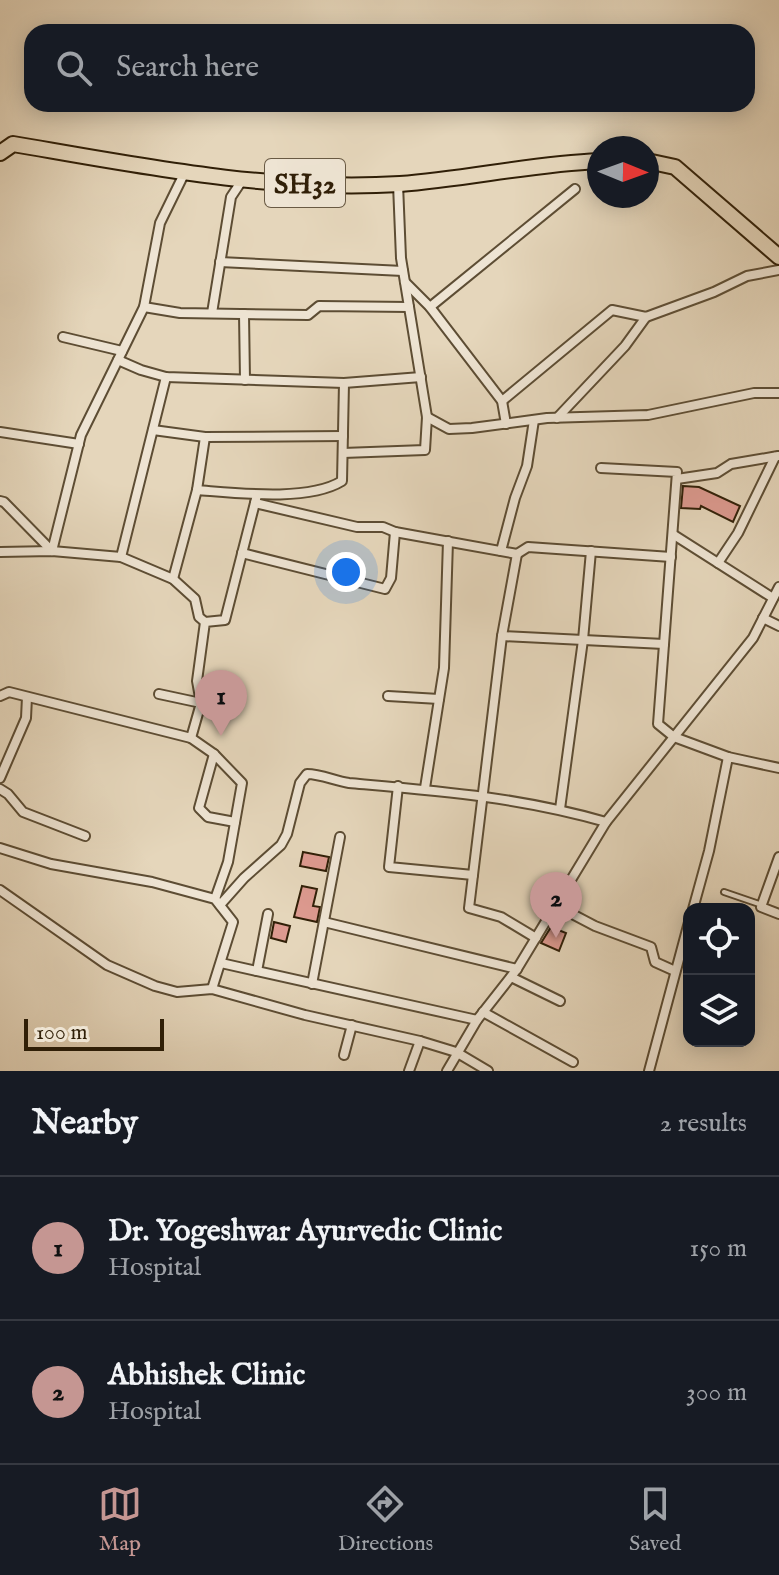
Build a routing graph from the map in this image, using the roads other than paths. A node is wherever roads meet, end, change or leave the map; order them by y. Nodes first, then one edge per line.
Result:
1 (4, 146) edge
2 (587, 162) edge
3 (659, 164) edge
4 (184, 174) junction
5 (243, 179) junction
6 (398, 184) junction
7 (575, 189) dead end
8 (779, 257) edge
9 (220, 262) junction
10 (779, 270) edge
11 (403, 271) junction
12 (405, 282) junction
13 (144, 307) junction
14 (409, 307) junction
15 (430, 307) junction
16 (212, 313) junction
17 (244, 314) junction
18 (646, 317) junction
19 (63, 337) dead end
20 (120, 355) junction
21 (166, 377) junction
22 (421, 377) junction
23 (245, 380) junction
24 (344, 383) junction
25 (779, 393) edge
26 (502, 401) junction
27 (427, 417) junction
28 (557, 418) junction
29 (534, 420) junction
30 (506, 424) junction
31 (153, 430) junction
32 (0, 432) edge
33 (343, 436) junction
34 (205, 437) junction
35 (79, 444) junction
36 (343, 453) junction
37 (777, 456) edge
38 (601, 468) dead end
39 (677, 479) junction
40 (197, 490) junction
41 (256, 499) junction
42 (0, 501) edge
43 (395, 532) junction
44 (674, 535) junction
45 (448, 541) junction
46 (52, 551) junction
47 (501, 551) junction
48 (591, 551) junction
49 (0, 552) edge
50 (242, 553) junction
51 (517, 554) junction
52 (121, 557) junction
53 (671, 557) junction
54 (718, 563) junction
55 (173, 579) junction
56 (779, 587) edge
57 (773, 598) junction
58 (763, 618) junction
59 (205, 622) junction
60 (779, 626) edge
61 (502, 636) junction
62 (583, 640) junction
63 (664, 644) junction
64 (159, 694) dead end
65 (0, 696) edge
66 (388, 696) dead end
67 (27, 697) junction
68 (439, 699) junction
69 (201, 703) junction
70 (674, 737) junction
71 (191, 738) junction
72 (214, 754) junction
73 (728, 757) junction
74 (779, 768) edge
75 (0, 778) edge
76 (398, 786) junction
77 (425, 788) junction
78 (0, 789) edge
79 (483, 796) junction
80 (560, 809) junction
81 (235, 822) junction
82 (606, 822) junction
83 (85, 836) dead end
84 (340, 837) dead end
85 (0, 848) edge
86 (779, 857) edge
87 (473, 875) junction
88 (0, 890) edge
89 (724, 892) dead end
90 (217, 902) junction
91 (695, 903) edge
92 (555, 905) junction
93 (762, 905) junction
94 (268, 914) dead end
95 (779, 914) edge
96 (324, 922) junction
97 (536, 938) junction
98 (683, 943) edge
99 (221, 963) junction
100 (257, 971) junction
101 (675, 971) junction
102 (514, 973) junction
103 (312, 984) junction
104 (212, 989) junction
105 (560, 1001) dead end
106 (483, 1012) junction
107 (477, 1020) junction
108 (352, 1025) junction
109 (420, 1041) junction
110 (456, 1052) junction
111 (344, 1055) dead end
112 (573, 1062) dead end
113 (409, 1071) edge
114 (447, 1071) edge
115 (488, 1071) edge
116 (649, 1071) edge

1 - 4 main road, SH32
2 - 6 main road, SH32
3 - 8 main road
4 - 5 main road, SH32
4 - 13 street
5 - 6 main road, SH32
5 - 9 street
6 - 11 street
7 - 15 street
9 - 11 street
9 - 16 street
10 - 18 street
11 - 12 street
12 - 14 street
12 - 15 street
13 - 16 street
13 - 20 street
14 - 17 street
14 - 22 street
15 - 26 street
16 - 17 street
17 - 23 street
18 - 26 street
18 - 28 street
19 - 20 street
20 - 21 street
20 - 35 street
21 - 23 street
21 - 31 street
22 - 24 street
22 - 27 street
23 - 24 street
24 - 33 street
25 - 28 street
26 - 30 street
27 - 30 street
27 - 36 street
28 - 29 street
29 - 30 street
29 - 47 street
31 - 34 street
31 - 52 street
32 - 35 street
33 - 34 street
33 - 36 street
34 - 40 street
35 - 46 street
36 - 41 street
37 - 39 street
37 - 54 street
38 - 39 street
39 - 44 street
40 - 41 street
40 - 55 street
41 - 43 street
41 - 50 street
42 - 46 street
43 - 45 street
43 - 50 street
44 - 53 street
44 - 54 street
45 - 47 street
45 - 68 street
46 - 49 street
46 - 52 street
47 - 51 street
48 - 51 street
48 - 53 street
48 - 62 street
50 - 59 street
51 - 61 street
52 - 55 street
53 - 63 street
54 - 57 street
55 - 59 street
56 - 57 street
57 - 58 street
58 - 60 street
58 - 70 street
59 - 69 street
61 - 62 street
61 - 79 street
62 - 63 street
62 - 80 street
63 - 70 street
64 - 69 street
65 - 67 street
66 - 68 street
67 - 71 street
67 - 75 street
68 - 77 street
69 - 71 street
70 - 73 street
70 - 82 street
71 - 72 street
72 - 81 street
72 - 81 street
73 - 74 street
73 - 91 street
76 - 77 street
76 - 87 street
76 - 90 street
77 - 79 street
78 - 83 street
79 - 80 street
79 - 87 street
80 - 82 street
81 - 90 street
82 - 92 street
84 - 96 street
85 - 90 street
86 - 93 street
87 - 97 street
88 - 104 street
89 - 93 lane
90 - 99 street
92 - 97 street
92 - 101 street
93 - 95 street
94 - 100 street
96 - 102 street
96 - 103 street
97 - 102 street
98 - 101 street
99 - 100 street
99 - 104 street
100 - 103 street
101 - 116 street
102 - 105 street
102 - 106 street
103 - 107 street
104 - 108 street
106 - 107 street
106 - 112 street
107 - 110 street
108 - 109 street
108 - 111 street
109 - 110 street
109 - 113 street
110 - 114 street
110 - 115 street

